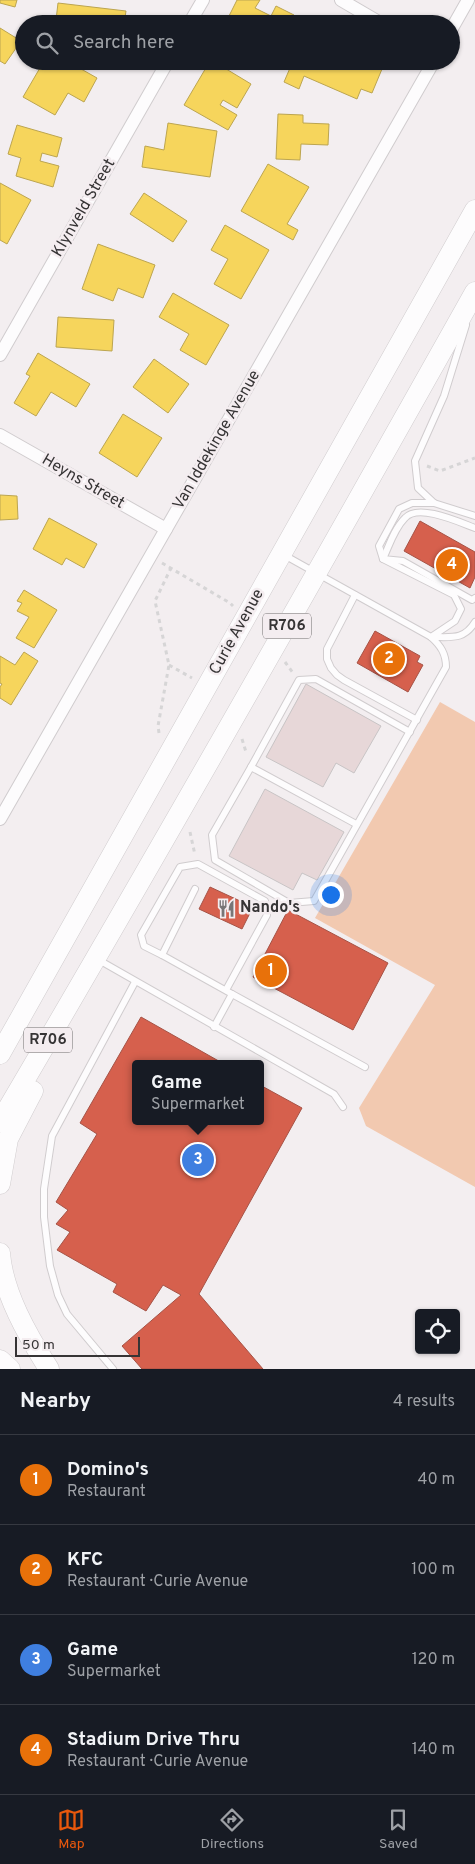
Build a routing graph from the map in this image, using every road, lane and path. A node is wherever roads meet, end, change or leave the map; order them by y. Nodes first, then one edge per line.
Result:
1 (203, 0) edge
2 (341, 0) edge
3 (468, 0) edge
4 (195, 15) edge
5 (367, 15) edge
6 (460, 15) edge
7 (163, 70) edge
8 (429, 70) edge
9 (475, 210) edge
10 (475, 292) edge
11 (475, 298) edge
12 (0, 356) edge
13 (0, 435) edge
14 (434, 503) junction
15 (475, 516) edge
16 (475, 528) edge
17 (166, 529) junction
18 (281, 554) junction
19 (383, 560) junction
20 (317, 574) junction
21 (355, 594) junction
22 (454, 595) junction
23 (475, 598) edge
24 (475, 603) edge
25 (475, 622) edge
26 (431, 637) junction
27 (417, 720) junction
28 (410, 732) junction
29 (251, 767) junction
30 (0, 820) edge
31 (356, 824) junction
32 (195, 888) dead end
33 (162, 955) junction
34 (96, 959) junction
35 (135, 982) junction
36 (229, 992) junction
37 (214, 1027) junction
38 (0, 1054) edge
39 (366, 1067) dead end
40 (343, 1108) dead end
41 (0, 1122) edge
42 (0, 1184) edge
43 (0, 1253) edge
44 (0, 1360) edge
45 (10, 1369) edge
46 (49, 1369) edge
47 (113, 1369) edge

1 - 4 street
2 - 5 street
3 - 6 street
7 - 12 street, Klynveld Street
8 - 17 street, Van Iddekinge Avenue
9 - 18 main road, Curie Avenue / R706
10 - 20 main road, R706
11 - 14 lane
13 - 17 street, Heyns Street
14 - 15 lane
14 - 19 lane
16 - 19 lane
17 - 30 street, Van Iddekinge Avenue
18 - 20 lane
18 - 38 main road, Curie Avenue / R706
19 - 22 lane
19 - 23 lane
20 - 21 lane
20 - 34 main road, R706
21 - 26 lane
21 - 27 lane
22 - 24 lane
22 - 26 lane
25 - 26 lane
26 - 27 lane
27 - 28 lane
28 - 29 lane
28 - 31 lane
29 - 31 lane
29 - 31 lane
32 - 33 lane
33 - 36 lane
33 - 36 lane
34 - 35 lane
34 - 41 main road, R706
34 - 42 main road
35 - 37 lane
35 - 47 lane
36 - 37 lane
36 - 39 lane
37 - 40 lane
43 - 46 main road
44 - 45 main road

